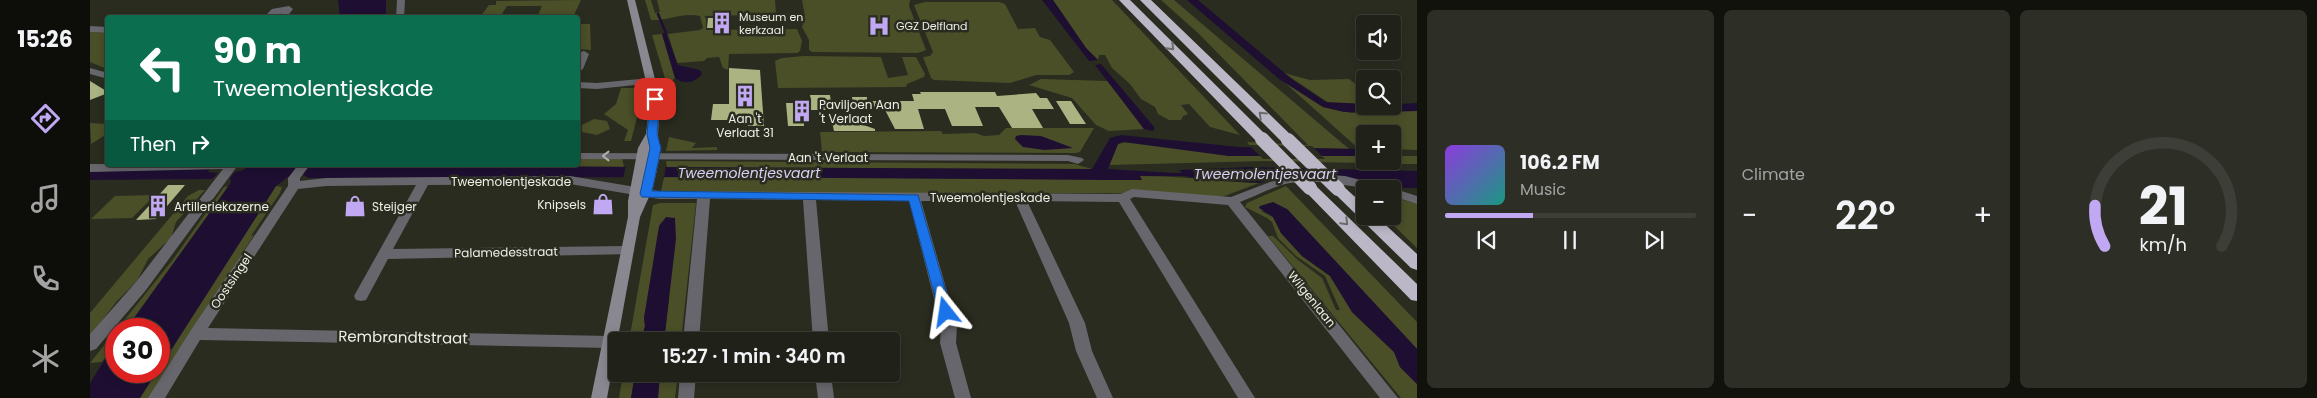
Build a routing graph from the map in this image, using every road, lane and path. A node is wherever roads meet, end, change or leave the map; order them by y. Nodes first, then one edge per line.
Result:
1 (401, 0) edge
2 (631, 0) edge
3 (1124, 0) edge
4 (1145, 0) edge
5 (271, 15) edge
6 (284, 15) edge
7 (400, 15) edge
8 (90, 29) edge
9 (105, 30) edge
10 (584, 54) dead end
11 (580, 64) edge
12 (90, 71) edge
13 (105, 75) edge
14 (650, 81) junction
15 (580, 85) edge
16 (580, 156) edge
17 (648, 160) junction
18 (1078, 160) dead end
19 (149, 167) edge
20 (213, 167) edge
21 (303, 167) edge
22 (90, 168) edge
23 (229, 170) edge
24 (424, 181) junction
25 (294, 182) junction
26 (1356, 183) edge
27 (641, 194) junction
28 (1401, 195) edge
29 (704, 196) junction
30 (809, 196) junction
31 (914, 197) junction
32 (1019, 197) junction
33 (1124, 198) junction
34 (1417, 200) edge
35 (1232, 202) junction
36 (1356, 205) edge
37 (1376, 225) edge
38 (628, 252) junction
39 (384, 254) junction
40 (1417, 264) edge
41 (1417, 295) edge
42 (361, 296) dead end
43 (612, 332) edge
44 (692, 332) edge
45 (820, 332) edge
46 (196, 334) junction
47 (608, 342) edge
48 (90, 345) edge
49 (608, 352) edge
50 (687, 382) edge
51 (825, 382) edge
52 (156, 398) edge
53 (599, 398) edge
54 (686, 398) edge
55 (826, 398) edge
56 (963, 398) edge
57 (1105, 398) edge
58 (1247, 398) edge
59 (1390, 398) edge

1 - 7 street
2 - 14 main road
3 -> 41 highway, bridge
36 -> 4 highway, bridge
5 - 6 street
8 - 9 street
10 - 11 street
12 - 13 street
14 - 15 street
14 - 17 main road
17 -> 16 street, Aan 't Verlaat
17 - 18 street, Aan 't Verlaat
17 - 27 main road
19 - 22 street
20 - 23 street
21 - 25 street, Oostsingel
23 - 48 street
24 - 25 street, Tweemolentjeskade
24 - 27 street, Tweemolentjeskade
24 - 39 street
25 - 46 street, Oostsingel
26 - 35 street, Tweemolentjeskade
27 - 29 street, Tweemolentjeskade
27 - 38 main road
28 - 34 street
29 - 30 street, Tweemolentjeskade
29 - 44 street
30 - 31 street, Tweemolentjeskade
30 - 45 street
31 - 32 street, Tweemolentjeskade
31 - 56 street
32 - 33 street, Tweemolentjeskade
32 - 57 street
33 - 35 street, Tweemolentjeskade
33 - 58 street
35 - 59 street, Wilgenlaan
37 - 40 highway
38 - 39 street, Palamedesstraat
38 - 43 main road
39 - 42 street
46 - 47 street, Rembrandtstraat
46 - 52 street, Oostsingel
49 - 53 main road
50 - 54 street
51 - 55 street

